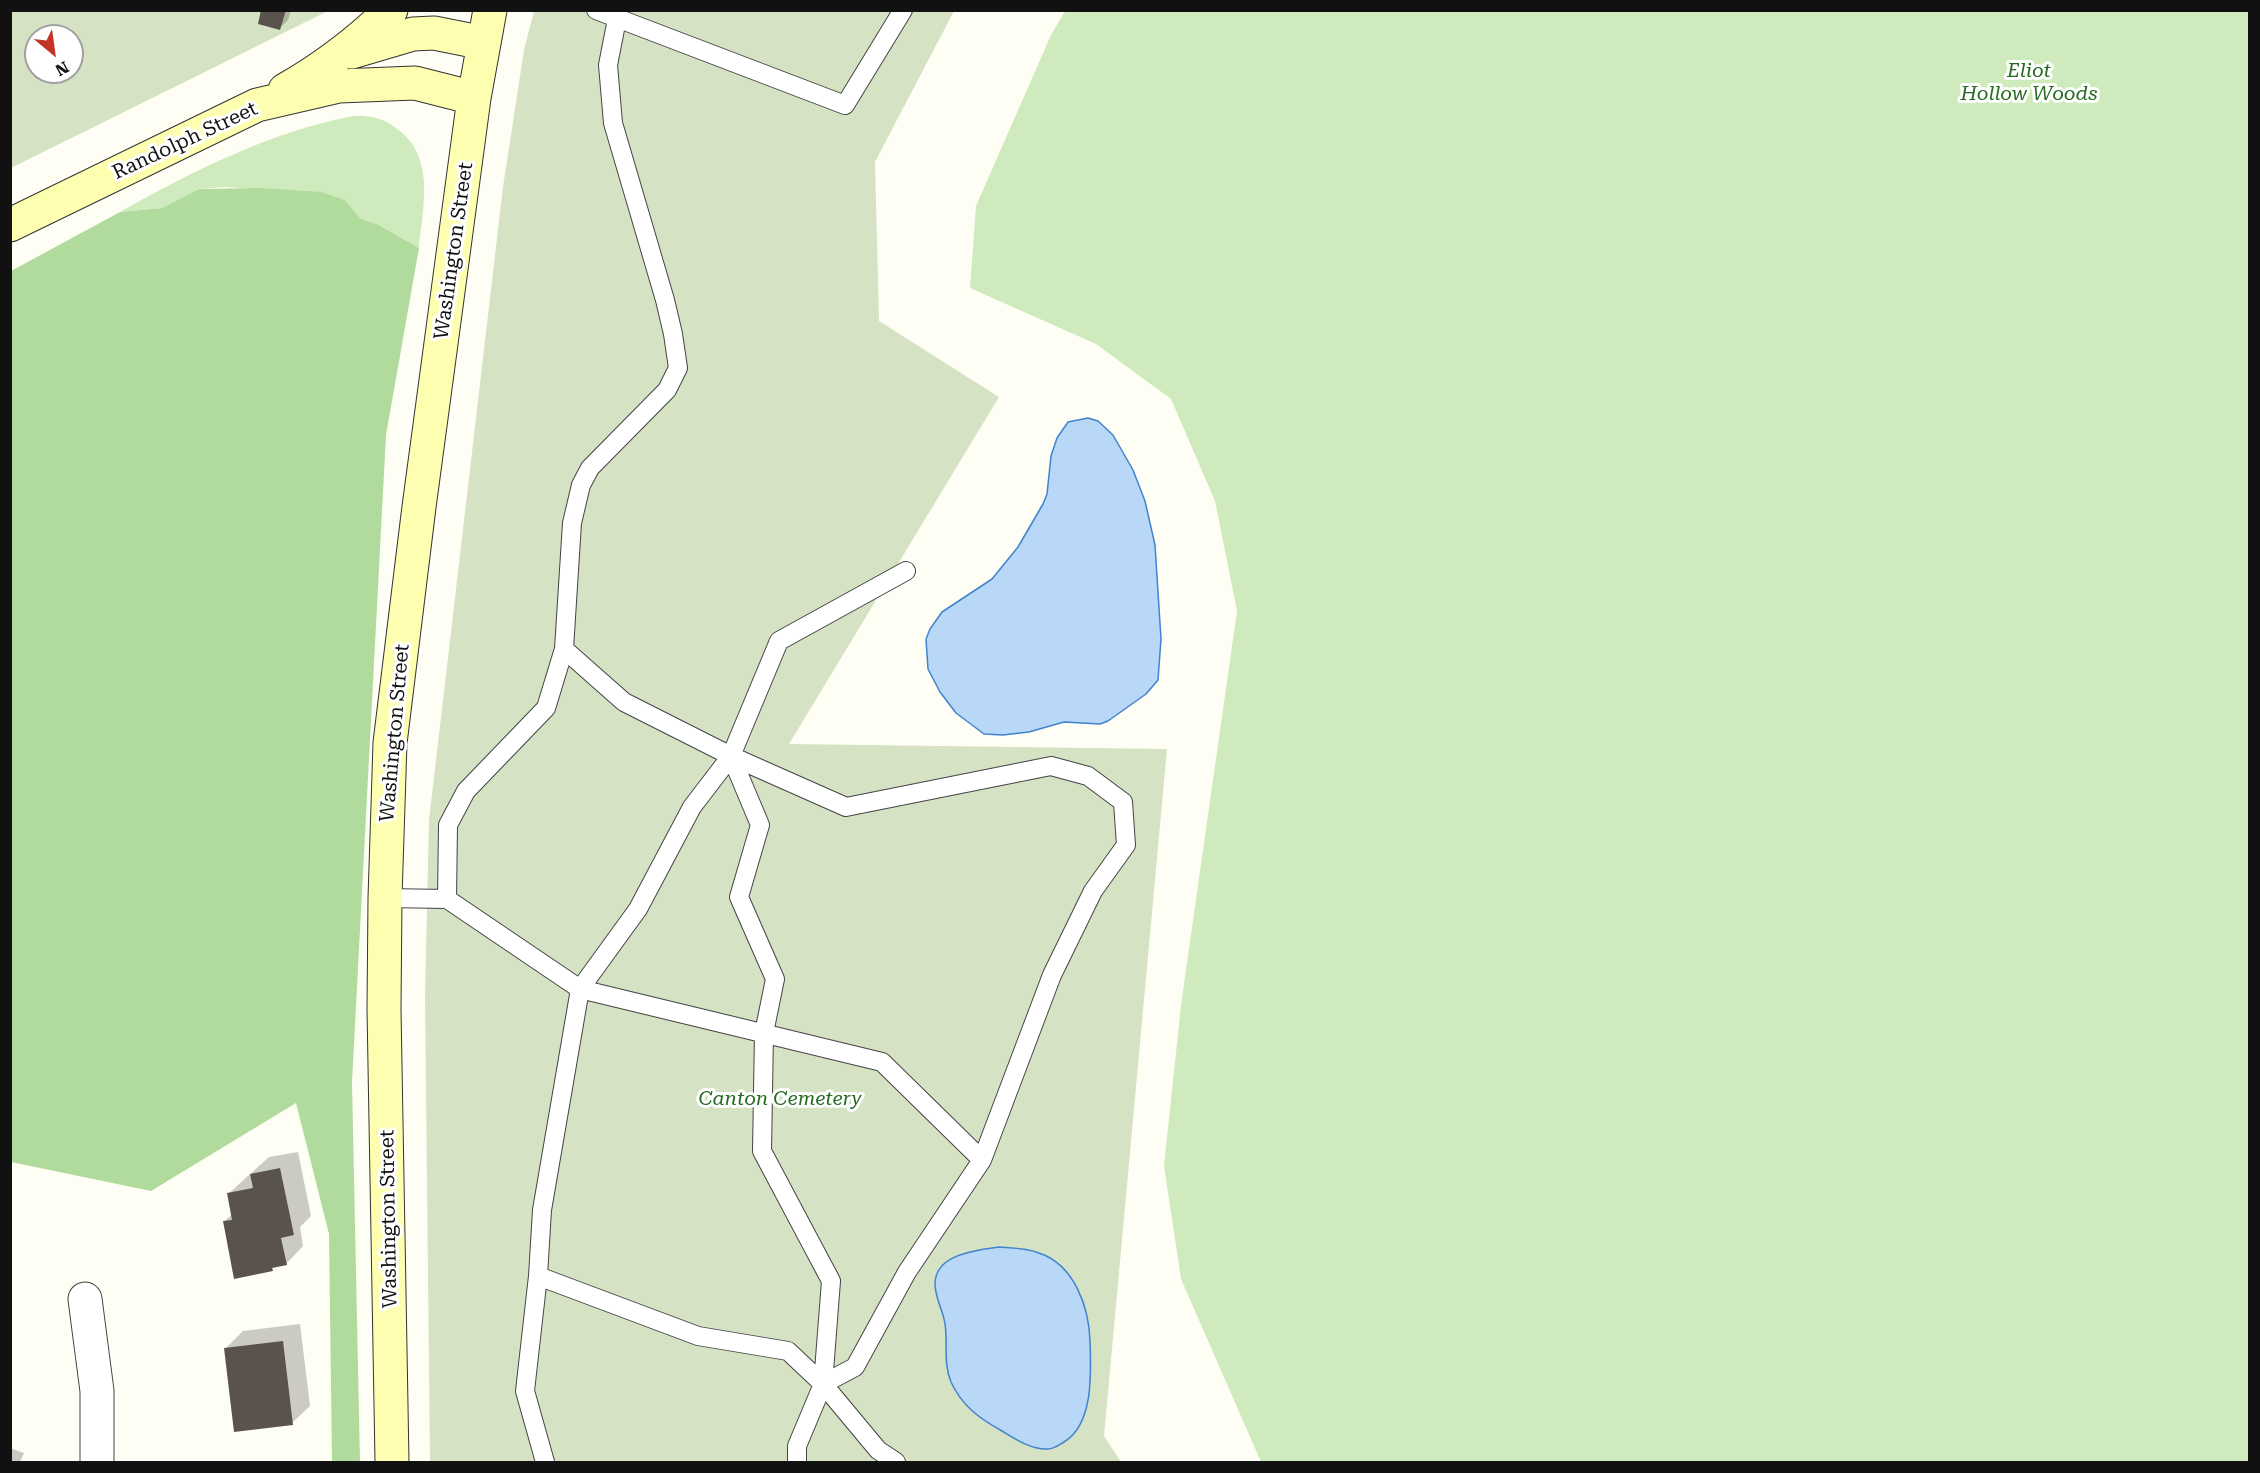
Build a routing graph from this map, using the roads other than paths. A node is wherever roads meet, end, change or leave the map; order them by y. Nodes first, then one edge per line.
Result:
1 (490, 10) edge
2 (596, 10) edge
3 (903, 10) edge
4 (378, 15) edge
5 (617, 19) junction
6 (484, 43) junction
7 (330, 62) junction
8 (474, 98) junction
9 (257, 105) junction
10 (10, 225) edge
11 (906, 572) dead end
12 (564, 649) junction
13 (731, 756) junction
14 (385, 898) junction
15 (447, 899) junction
16 (580, 989) junction
17 (764, 1033) junction
18 (982, 1160) junction
19 (538, 1276) junction
20 (85, 1299) dead end
21 (823, 1384) junction
22 (97, 1462) edge
23 (392, 1462) edge
24 (545, 1462) edge
25 (797, 1462) edge
26 (896, 1462) edge

1 - 6 main road, Washington Street
2 - 5 lane
3 - 5 lane
4 - 7 main road
5 - 12 lane
6 - 7 main road
6 - 8 main road, Washington Street
7 - 9 main road
8 - 9 main road, Randolph Street
8 - 14 main road, Washington Street
9 - 10 main road, Randolph Street
11 - 13 lane
12 - 13 lane
12 - 15 lane
13 - 16 lane
13 - 17 lane
13 - 18 lane
14 - 15 lane
14 - 23 main road, Washington Street
15 - 16 lane
16 - 17 lane
16 - 19 lane
17 - 18 lane
17 - 21 lane
18 - 21 lane
19 - 21 lane
19 - 24 lane
20 - 22 street
21 - 25 lane
21 - 26 lane

